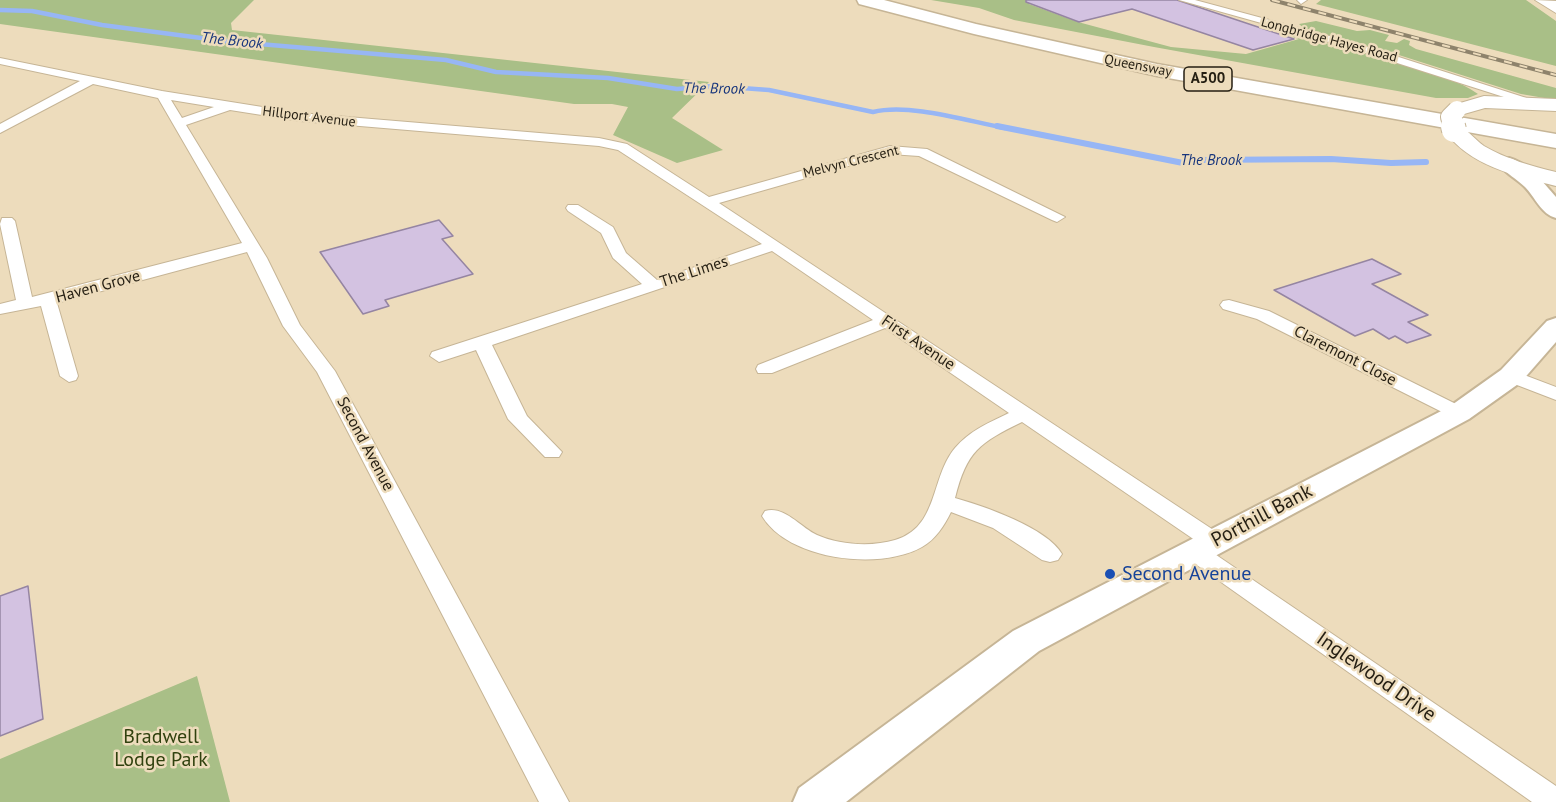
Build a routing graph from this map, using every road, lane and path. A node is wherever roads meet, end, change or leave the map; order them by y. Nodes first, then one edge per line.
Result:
1 (896, 0) edge
2 (912, 0) edge
3 (1184, 0) edge
4 (870, 2) edge
5 (1286, 16) dead end
6 (1276, 26) junction
7 (1154, 50) dead end
8 (0, 61) edge
9 (1234, 64) dead end
10 (90, 81) junction
11 (1473, 81) junction
12 (162, 94) junction
13 (1551, 104) edge
14 (229, 105) junction
15 (1457, 108) junction
16 (180, 123) junction
17 (0, 129) edge
18 (1556, 132) edge
19 (1556, 141) edge
20 (1470, 146) junction
21 (622, 147) joint
22 (1509, 164) junction
23 (1556, 179) edge
24 (706, 202) junction
25 (573, 208) dead end
26 (1556, 211) edge
27 (1057, 217) dead end
28 (7, 221) dead end
29 (774, 245) junction
30 (251, 246) junction
31 (654, 286) junction
32 (48, 300) junction
33 (25, 303) junction
34 (1229, 305) dead end
35 (0, 309) edge
36 (886, 321) junction
37 (1556, 326) edge
38 (482, 342) junction
39 (439, 356) dead end
40 (765, 369) dead end
41 (69, 376) dead end
42 (1511, 376) junction
43 (1556, 394) edge
44 (1459, 413) junction
45 (1023, 414) junction
46 (552, 452) dead end
47 (945, 503) junction
48 (773, 516) dead end
49 (1204, 547) junction
50 (1050, 554) dead end
51 (832, 797) edge
52 (554, 802) edge
53 (1556, 802) edge

1 - 18 highway, Queensway / A500
2 - 7 highway
3 - 6 street, Longbridge Hayes Road
4 - 19 highway, Queensway / A500
4 - 20 highway
5 - 6 street
6 - 11 street, Longbridge Hayes Road
8 - 10 street, Hillport Avenue
9 - 15 highway
10 - 12 street, Hillport Avenue
10 - 17 street
11 - 13 street, Longbridge Hayes Road
11 - 15 street
12 - 14 street, Hillport Avenue
12 - 16 street, Second Avenue
13 - 15 main road
14 - 16 street
14 - 21 street, Hillport Avenue
15 - 20 main road
16 - 30 street, Second Avenue
20 - 22 main road
21 - 24 street, First Avenue
22 - 23 main road
22 - 26 main road
24 - 27 street, Melvyn Crescent
24 - 29 street, First Avenue
25 - 31 street, The Limes
28 - 33 street
29 - 31 street, The Limes
29 - 36 street, First Avenue
30 - 32 street, Haven Grove
30 - 52 street, Second Avenue
31 - 38 street
32 - 33 street, Haven Grove
32 - 41 street
33 - 35 street, Haven Grove
34 - 44 street, Claremont Close
36 - 40 street
36 - 45 street, First Avenue
37 - 42 main road, Porthill Bank
38 - 39 street
38 - 46 street
42 - 43 street
42 - 44 main road, Porthill Bank
44 - 49 main road, Porthill Bank
45 - 47 street
45 - 49 street, First Avenue
47 - 48 street
47 - 50 street
49 - 51 main road, Porthill Bank
49 - 53 street, Inglewood Drive

